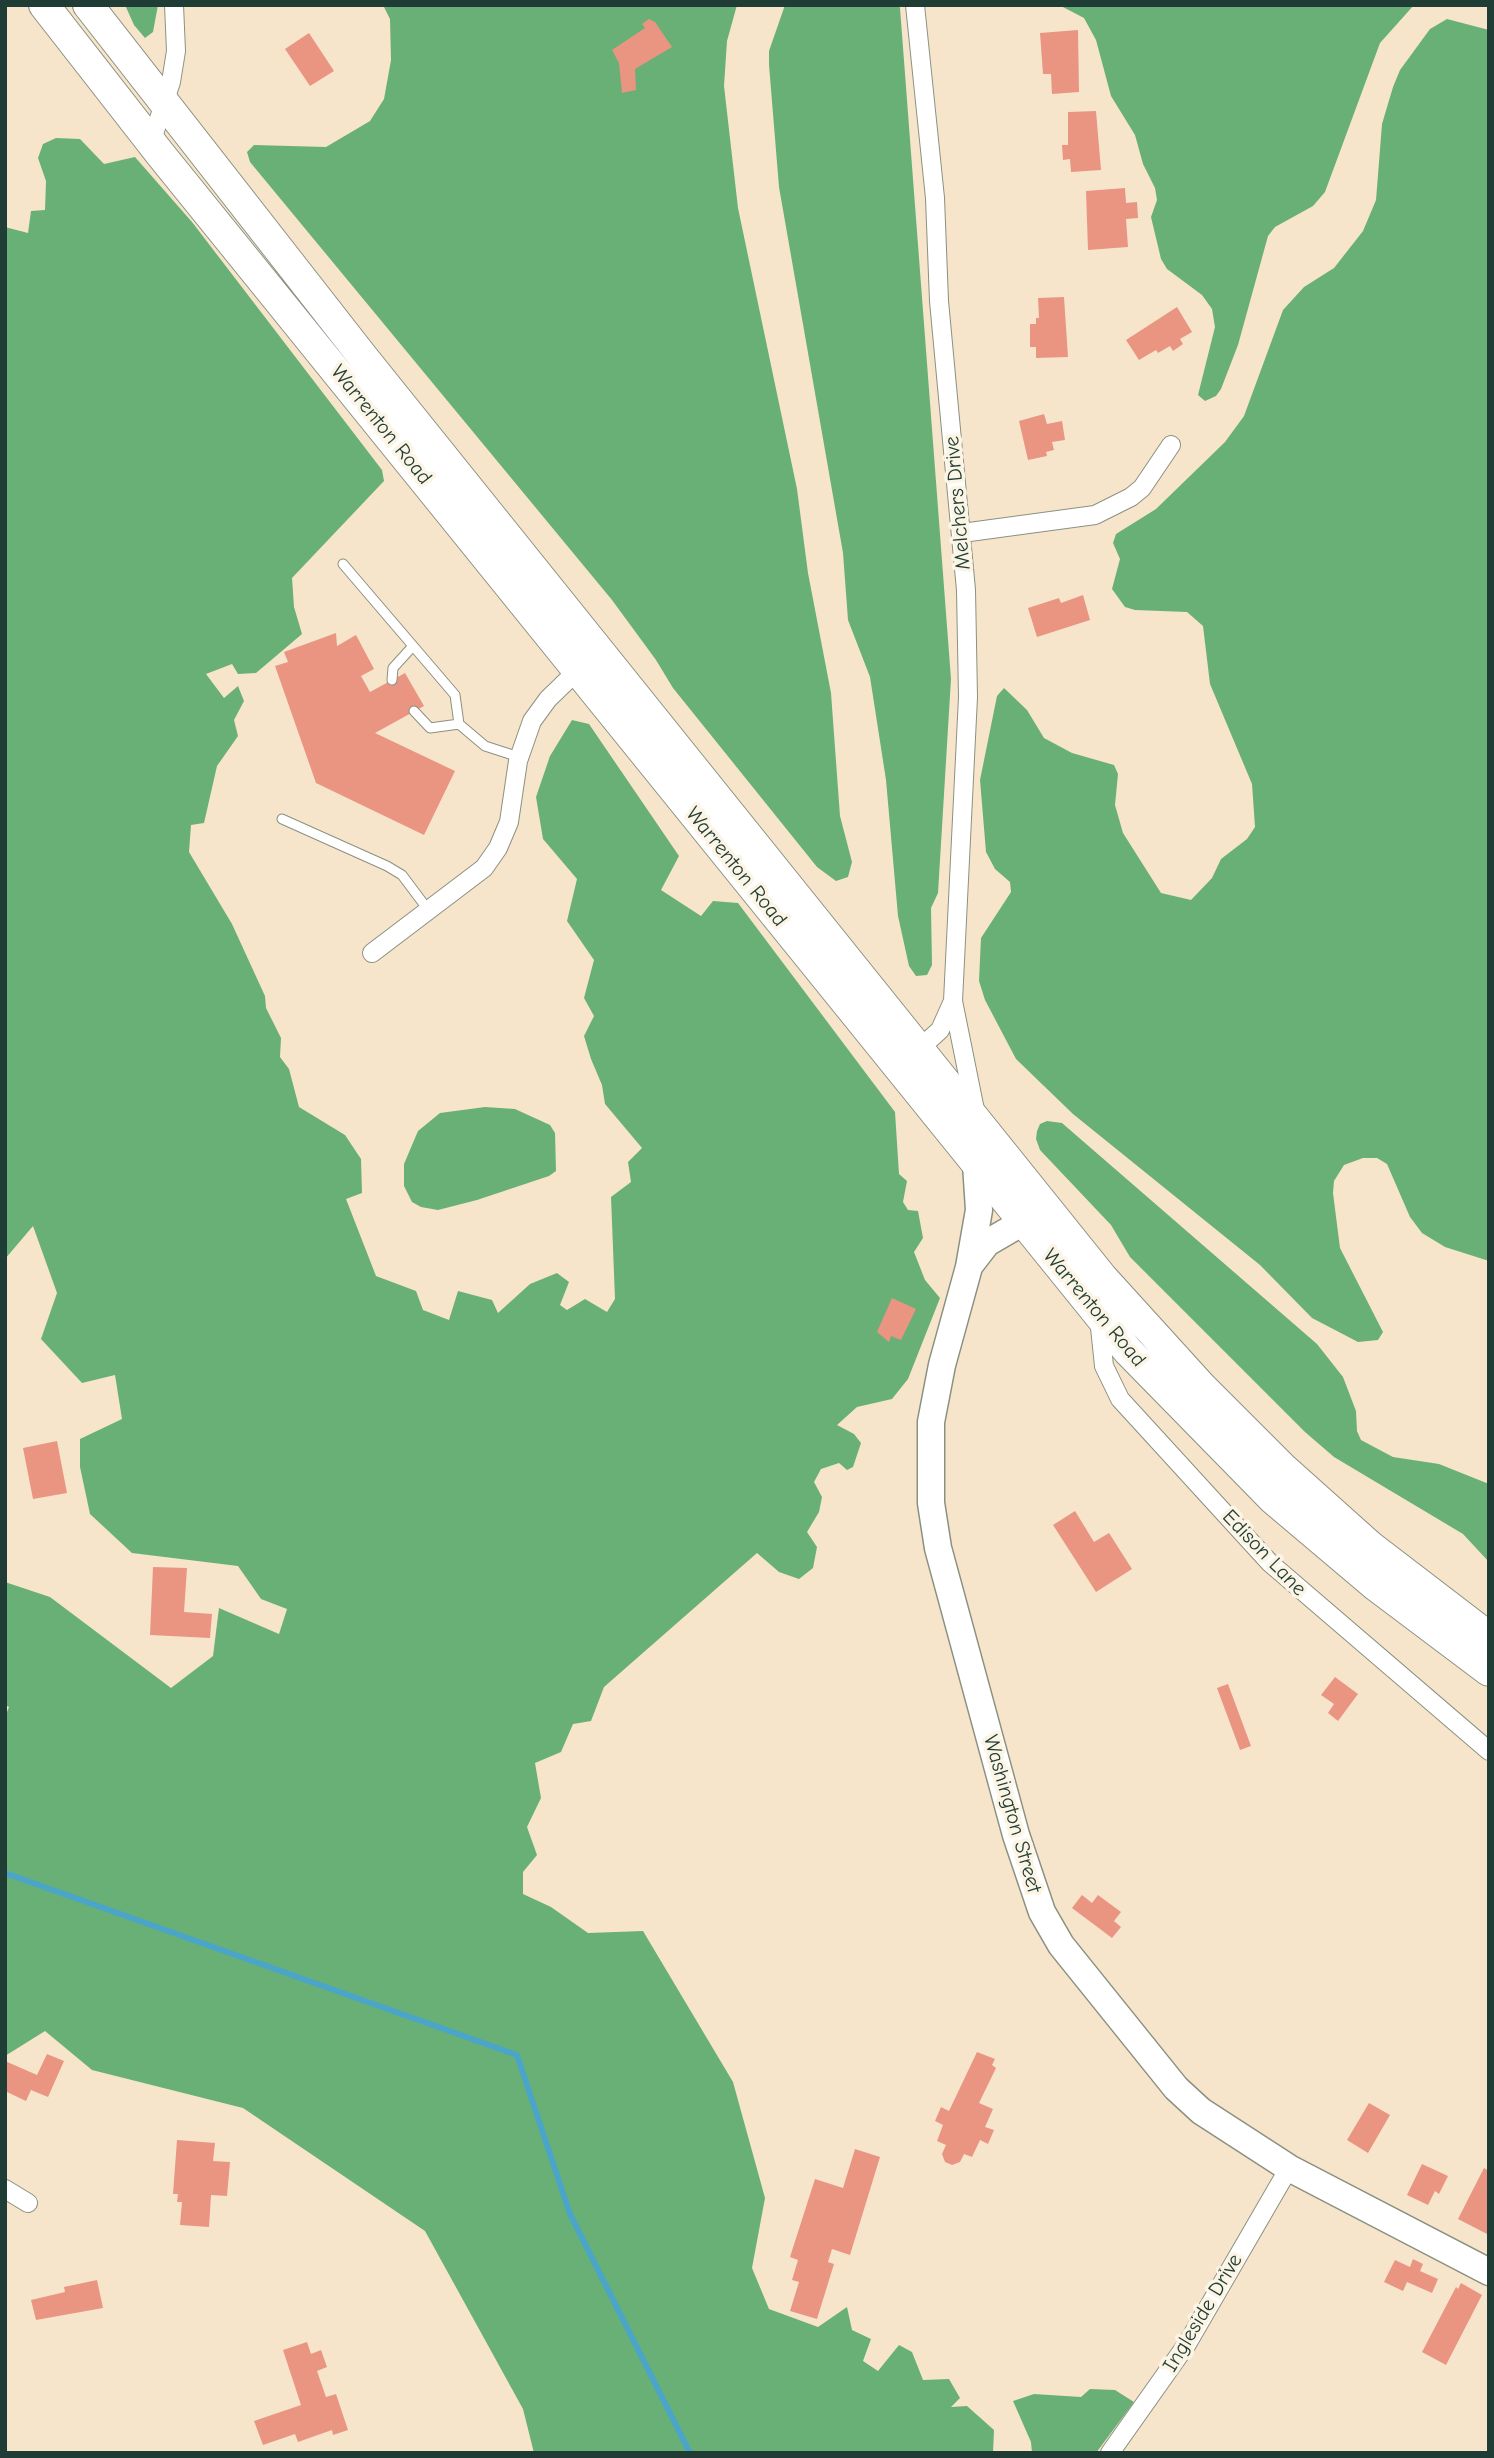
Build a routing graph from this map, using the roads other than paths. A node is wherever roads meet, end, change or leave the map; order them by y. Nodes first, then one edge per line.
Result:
1 (44, 5) edge
2 (88, 5) edge
3 (174, 5) edge
4 (915, 5) edge
5 (164, 103) junction
6 (151, 142) junction
7 (1171, 446) dead end
8 (962, 533) junction
9 (343, 564) dead end
10 (413, 646) junction
11 (578, 670) junction
12 (392, 680) dead end
13 (414, 711) dead end
14 (459, 724) junction
15 (519, 757) junction
16 (282, 819) dead end
17 (429, 911) junction
18 (372, 953) dead end
19 (953, 1001) junction
20 (919, 1049) junction
21 (978, 1123) junction
22 (976, 1164) junction
23 (1023, 1223) junction
24 (969, 1267) junction
25 (1099, 1315) junction
26 (1489, 1637) edge
27 (1489, 1671) edge
28 (1489, 1751) edge
29 (1289, 2168) junction
30 (5, 2189) edge
31 (28, 2203) dead end
32 (1489, 2272) edge
33 (1110, 2453) edge

1 - 6 main road, Warrenton Road
2 - 5 main road, Warrenton Road
3 - 5 street
4 - 8 street, Melchers Drive
5 - 6 street
5 - 20 main road, Warrenton Road
6 - 11 main road, Warrenton Road
7 - 8 street
8 - 19 street, Melchers Drive
9 - 10 lane
10 - 12 lane
10 - 14 lane
11 - 15 street
11 - 22 main road, Warrenton Road
13 - 14 lane
14 - 15 lane
15 - 17 street
16 - 17 lane
17 - 18 street
19 - 20 street, Melchers Drive
19 - 21 street, Melchers Drive
20 - 21 main road, Warrenton Road
21 - 26 main road, Warrenton Road
22 - 23 main road, Warrenton Road
22 - 24 street, Washington Street
23 - 24 street, Washington Street
23 - 25 main road, Warrenton Road
24 - 29 street, Washington Street
25 - 27 main road, Warrenton Road
25 - 28 street, Edison Lane
29 - 32 street, Washington Street
29 - 33 street, Ingleside Drive
30 - 31 street

